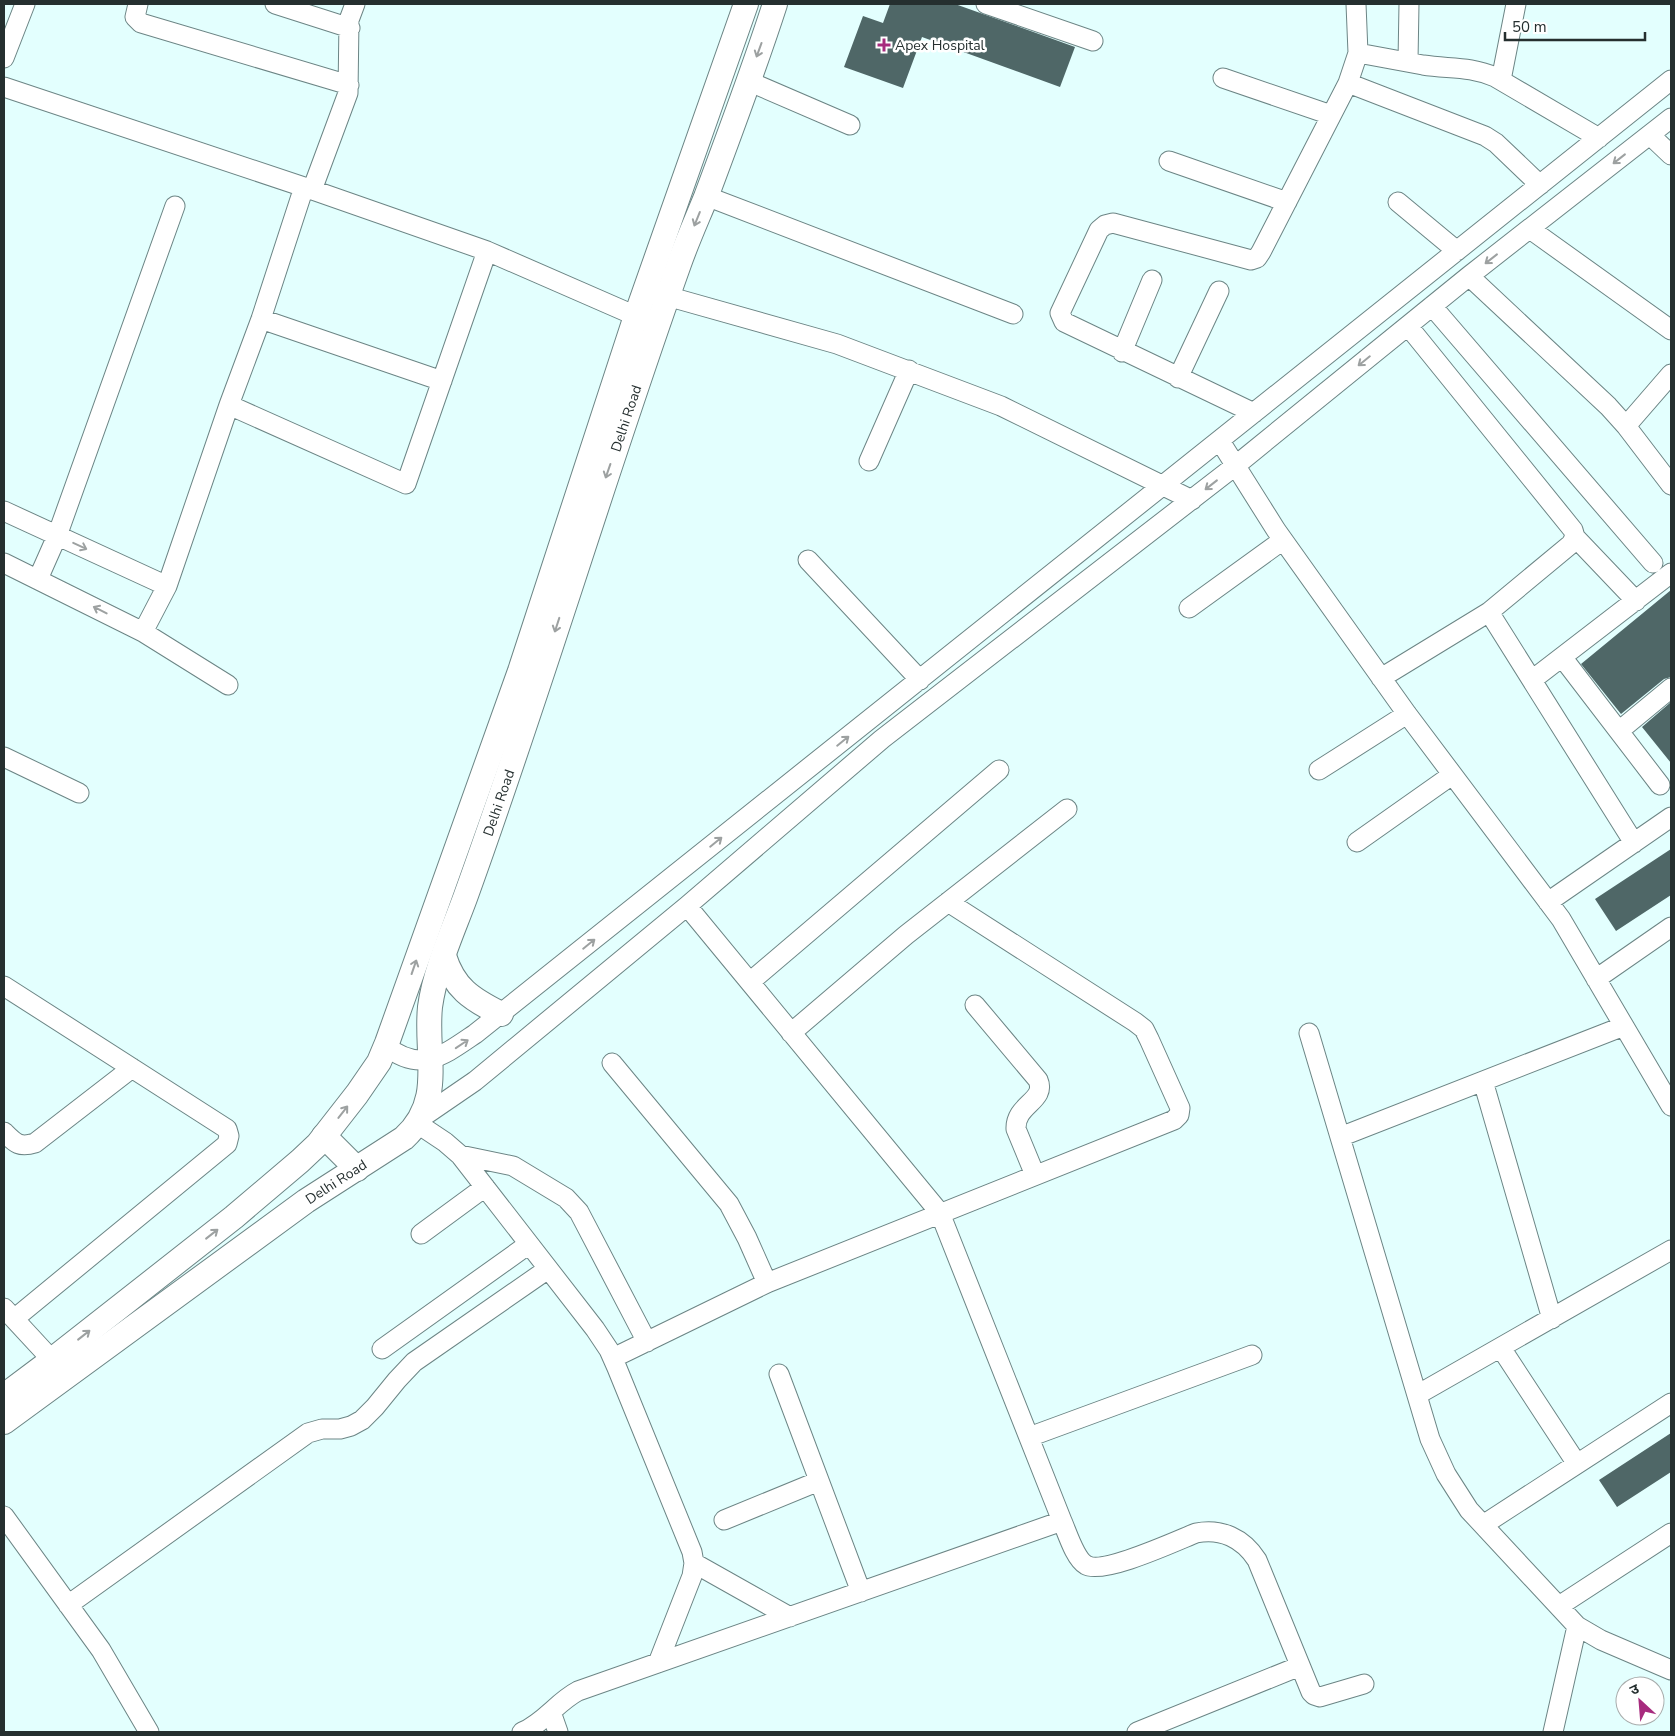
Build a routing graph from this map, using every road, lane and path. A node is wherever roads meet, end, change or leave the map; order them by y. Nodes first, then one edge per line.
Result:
1 (26, 4) edge
2 (138, 4) edge
3 (275, 4) edge
4 (355, 4) edge
5 (746, 4) edge
6 (775, 4) edge
7 (986, 4) edge
8 (1356, 4) edge
9 (1410, 4) edge
10 (1516, 4) edge
11 (350, 28) junction
12 (1093, 41) dead end
13 (1358, 53) junction
14 (4, 58) edge
15 (1408, 61) junction
16 (1223, 78) dead end
17 (1501, 80) junction
18 (1671, 80) edge
19 (748, 81) junction
20 (1348, 82) junction
21 (348, 85) junction
22 (4, 87) edge
23 (1332, 115) junction
24 (1671, 118) edge
25 (850, 125) dead end
26 (1650, 135) junction
27 (1600, 138) junction
28 (1671, 155) edge
29 (1169, 161) dead end
30 (1540, 186) junction
31 (308, 189) junction
32 (706, 196) junction
33 (1287, 202) junction
34 (1398, 202) dead end
35 (175, 206) dead end
36 (1530, 229) junction
37 (486, 251) junction
38 (1457, 251) junction
39 (1469, 276) junction
40 (1152, 280) dead end
41 (645, 290) junction
42 (1219, 291) dead end
43 (668, 295) junction
44 (1432, 306) junction
45 (1013, 314) dead end
46 (636, 316) junction
47 (261, 319) junction
48 (659, 322) junction
49 (1408, 326) junction
50 (1671, 330) edge
51 (1122, 352) junction
52 (909, 370) junction
53 (1671, 374) edge
54 (1178, 378) junction
55 (442, 380) junction
56 (229, 405) junction
57 (1254, 413) junction
58 (1626, 426) junction
59 (1220, 441) junction
60 (870, 461) dead end
61 (1236, 466) junction
62 (1164, 485) junction
63 (1671, 485) edge
64 (1192, 500) junction
65 (4, 511) edge
66 (57, 536) junction
67 (1575, 537) junction
68 (1284, 540) junction
69 (808, 560) dead end
70 (4, 563) edge
71 (1653, 563) dead end
72 (1671, 573) edge
73 (38, 579) junction
74 (166, 586) junction
75 (1636, 600) junction
76 (1189, 608) dead end
77 (1489, 612) junction
78 (144, 632) junction
79 (1562, 657) junction
80 (1381, 678) junction
81 (920, 680) junction
82 (1532, 680) junction
83 (228, 686) dead end
84 (1671, 688) edge
85 (1407, 714) junction
86 (1619, 731) junction
87 (4, 757) edge
88 (999, 770) dead end
89 (1319, 770) dead end
90 (1452, 774) junction
91 (1660, 785) dead end
92 (79, 793) dead end
93 (1067, 810) dead end
94 (1671, 817) edge
95 (1357, 842) dead end
96 (1634, 842) junction
97 (948, 902) junction
98 (1548, 902) junction
99 (687, 906) junction
100 (1671, 927) edge
101 (444, 956) junction
102 (1596, 979) junction
103 (750, 982) junction
104 (6, 994) edge
105 (975, 1005) dead end
106 (501, 1014) junction
107 (1624, 1026) junction
108 (791, 1032) junction
109 (1309, 1033) dead end
110 (386, 1046) junction
111 (431, 1060) junction
112 (612, 1063) dead end
113 (132, 1068) junction
114 (1483, 1081) junction
115 (1671, 1106) edge
116 (419, 1121) junction
117 (4, 1132) edge
118 (324, 1136) junction
119 (1340, 1137) junction
120 (460, 1155) junction
121 (357, 1168) junction
122 (1035, 1176) junction
123 (485, 1187) junction
124 (940, 1213) junction
125 (421, 1234) dead end
126 (529, 1244) junction
127 (1671, 1250) edge
128 (548, 1269) junction
129 (767, 1283) junction
130 (9, 1314) edge
131 (1552, 1319) junction
132 (647, 1342) junction
133 (1500, 1348) junction
134 (382, 1349) dead end
135 (1252, 1355) dead end
136 (613, 1358) junction
137 (52, 1360) junction
138 (779, 1374) dead end
139 (1417, 1395) junction
140 (4, 1396) edge
141 (1671, 1403) edge
142 (4, 1422) edge
143 (1029, 1437) junction
144 (1577, 1464) junction
145 (819, 1480) junction
146 (4, 1516) edge
147 (724, 1520) dead end
148 (1062, 1521) junction
149 (1483, 1525) junction
150 (1671, 1533) edge
151 (694, 1563) junction
152 (861, 1592) junction
153 (68, 1605) junction
154 (1559, 1606) junction
155 (790, 1617) junction
156 (1577, 1626) junction
157 (658, 1663) junction
158 (1300, 1666) junction
159 (1670, 1669) edge
160 (1364, 1684) dead end
161 (550, 1712) junction
162 (149, 1732) edge
163 (522, 1732) edge
164 (558, 1732) edge
165 (1137, 1732) edge
166 (1553, 1732) edge

1 - 14 street
2 - 21 street
3 - 11 street
4 - 11 street
5 - 41 main road
6 -> 19 main road, Delhi Road
7 - 12 street
8 - 13 street
9 - 15 street
10 - 17 street
11 - 21 street
13 - 15 street
13 - 20 street
15 - 17 street
16 - 23 street
17 - 27 street
18 - 27 street
19 - 25 street
19 - 32 main road, Delhi Road
20 - 23 street
20 - 30 street
21 - 31 street
22 - 31 street
23 - 33 street
24 - 26 street
26 - 28 street
26 -> 36 street
27 - 30 street
29 - 33 street
30 - 38 street
31 - 37 street
31 - 47 street
32 -> 43 main road, Delhi Road
32 - 45 street
33 - 51 street
34 - 38 street
35 - 66 street
36 -> 39 street
36 - 50 street
37 - 46 street
37 - 55 street
38 - 57 street
39 - 44 street
39 - 58 street
40 - 51 street
41 - 43 street
41 - 46 main road
42 - 54 street
43 - 48 main road, Delhi Road
43 - 52 street
44 - 49 street
44 - 71 street
46 - 48 street
110 -> 46 main road
47 - 55 street
47 - 56 street
48 -> 101 main road, Delhi Road
49 -> 61 street
49 - 67 street
51 - 54 street
52 - 60 street
52 - 62 street
53 - 58 street
54 - 57 street
55 - 56 street
56 - 74 street
57 - 59 street
58 - 63 street
59 - 61 street
59 - 62 street
61 -> 64 street
61 - 68 street
62 - 64 street
62 - 81 street
64 - 99 street
65 - 66 street
66 - 73 street
66 -> 74 street
67 - 75 street
67 - 77 street
68 - 76 street
68 - 80 street
69 - 81 street
70 - 73 street
72 - 75 street
78 -> 73 street
74 - 78 street
75 - 79 street
77 - 80 street
77 - 82 street
78 - 83 street
79 - 82 street
79 - 86 street
80 - 85 street
106 -> 81 street
82 - 96 street
84 - 86 street
85 - 89 street
85 - 90 street
86 - 91 street
87 - 92 street
88 - 103 street
90 - 95 street
90 - 98 street
93 - 97 street
94 - 96 street
96 - 98 street
97 - 108 street
97 - 122 street
98 - 102 street
99 - 103 street
99 - 116 street
100 - 102 street
101 - 106 main road
101 - 111 main road, Delhi Road
102 - 107 street
103 - 108 street
104 - 113 street
105 - 122 street
111 -> 106 street
107 - 114 street
107 - 115 street
108 - 124 street
109 - 119 street
110 - 111 street
118 -> 110 main road
111 - 116 main road, Delhi Road
112 - 129 street
113 - 117 street
113 - 130 street
114 - 119 street
114 - 131 street
116 - 120 street
116 - 121 main road, Delhi Road
118 - 121 main road
137 -> 118 main road
119 - 139 street
120 - 123 street
120 - 132 street
121 - 142 main road, Delhi Road
122 - 124 street
123 - 125 street
123 - 126 street
124 - 129 street
124 - 143 street
126 - 128 street
126 - 134 street
127 - 131 street
128 - 136 street
128 - 153 street
129 - 132 street
130 - 137 street
131 - 133 street
132 - 136 street
133 - 139 street
133 - 144 street
135 - 143 street
136 - 151 street
137 - 140 main road
138 - 145 street
139 - 149 street
141 - 144 street
143 - 148 street
144 - 149 street
145 - 147 street
145 - 152 street
146 - 153 street
148 - 152 street
148 - 158 street
149 - 154 street
150 - 154 street
151 - 155 street
151 - 157 street
152 - 155 street
153 - 162 street
154 - 156 street
155 - 157 street
156 - 159 street
156 - 166 street
157 - 161 street
158 - 160 street
158 - 165 street
161 - 163 street
161 - 164 street

